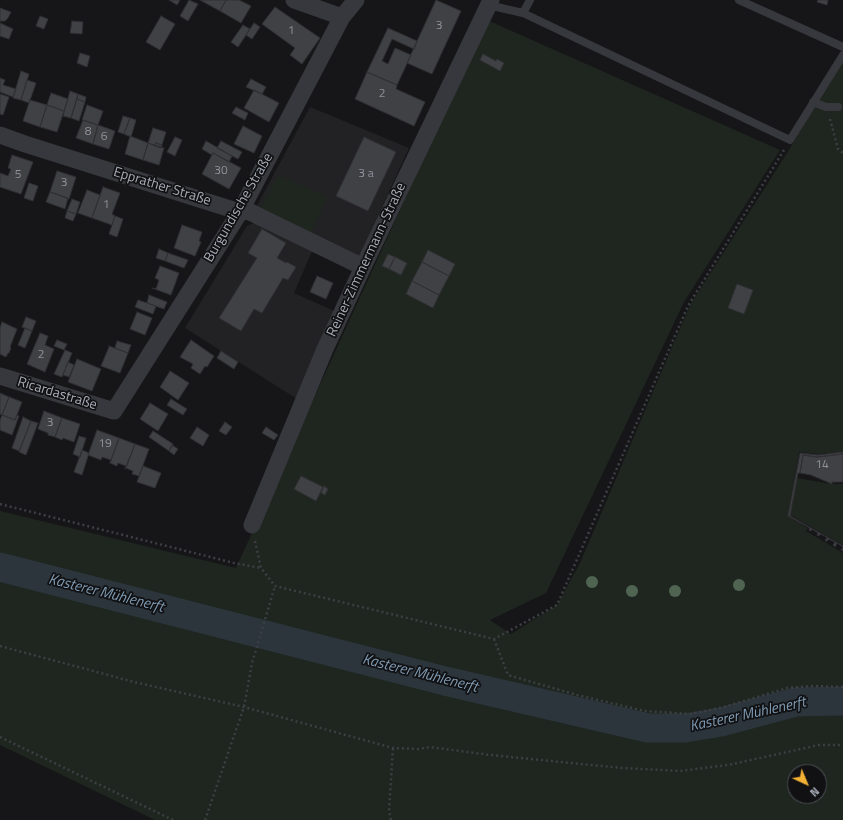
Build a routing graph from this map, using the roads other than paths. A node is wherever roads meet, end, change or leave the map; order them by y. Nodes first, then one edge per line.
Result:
1 (294, 0) edge
2 (356, 0) edge
3 (530, 0) edge
4 (739, 0) edge
5 (313, 3) edge
6 (490, 3) edge
7 (523, 13) junction
8 (342, 18) junction
9 (843, 47) edge
10 (843, 55) edge
11 (813, 102) junction
12 (838, 107) dead end
13 (0, 135) edge
14 (240, 212) junction
15 (363, 267) junction
16 (0, 376) edge
17 (114, 411) joint
18 (252, 525) road end

1 - 5 street
2 - 8 street, Burgundische Straße
3 - 7 lane
4 - 9 lane
5 - 8 street
6 - 7 lane
6 - 15 street, Reiner-Zimmermann-Straße
7 - 11 lane
8 - 14 street, Burgundische Straße
10 - 11 lane
11 - 12 lane
13 - 14 street, Epprather Straße
14 - 15 street, Epprather Straße
14 - 17 street, Burgundische Straße
15 - 18 street, Reiner-Zimmermann-Straße
16 - 17 street, Ricardastraße

